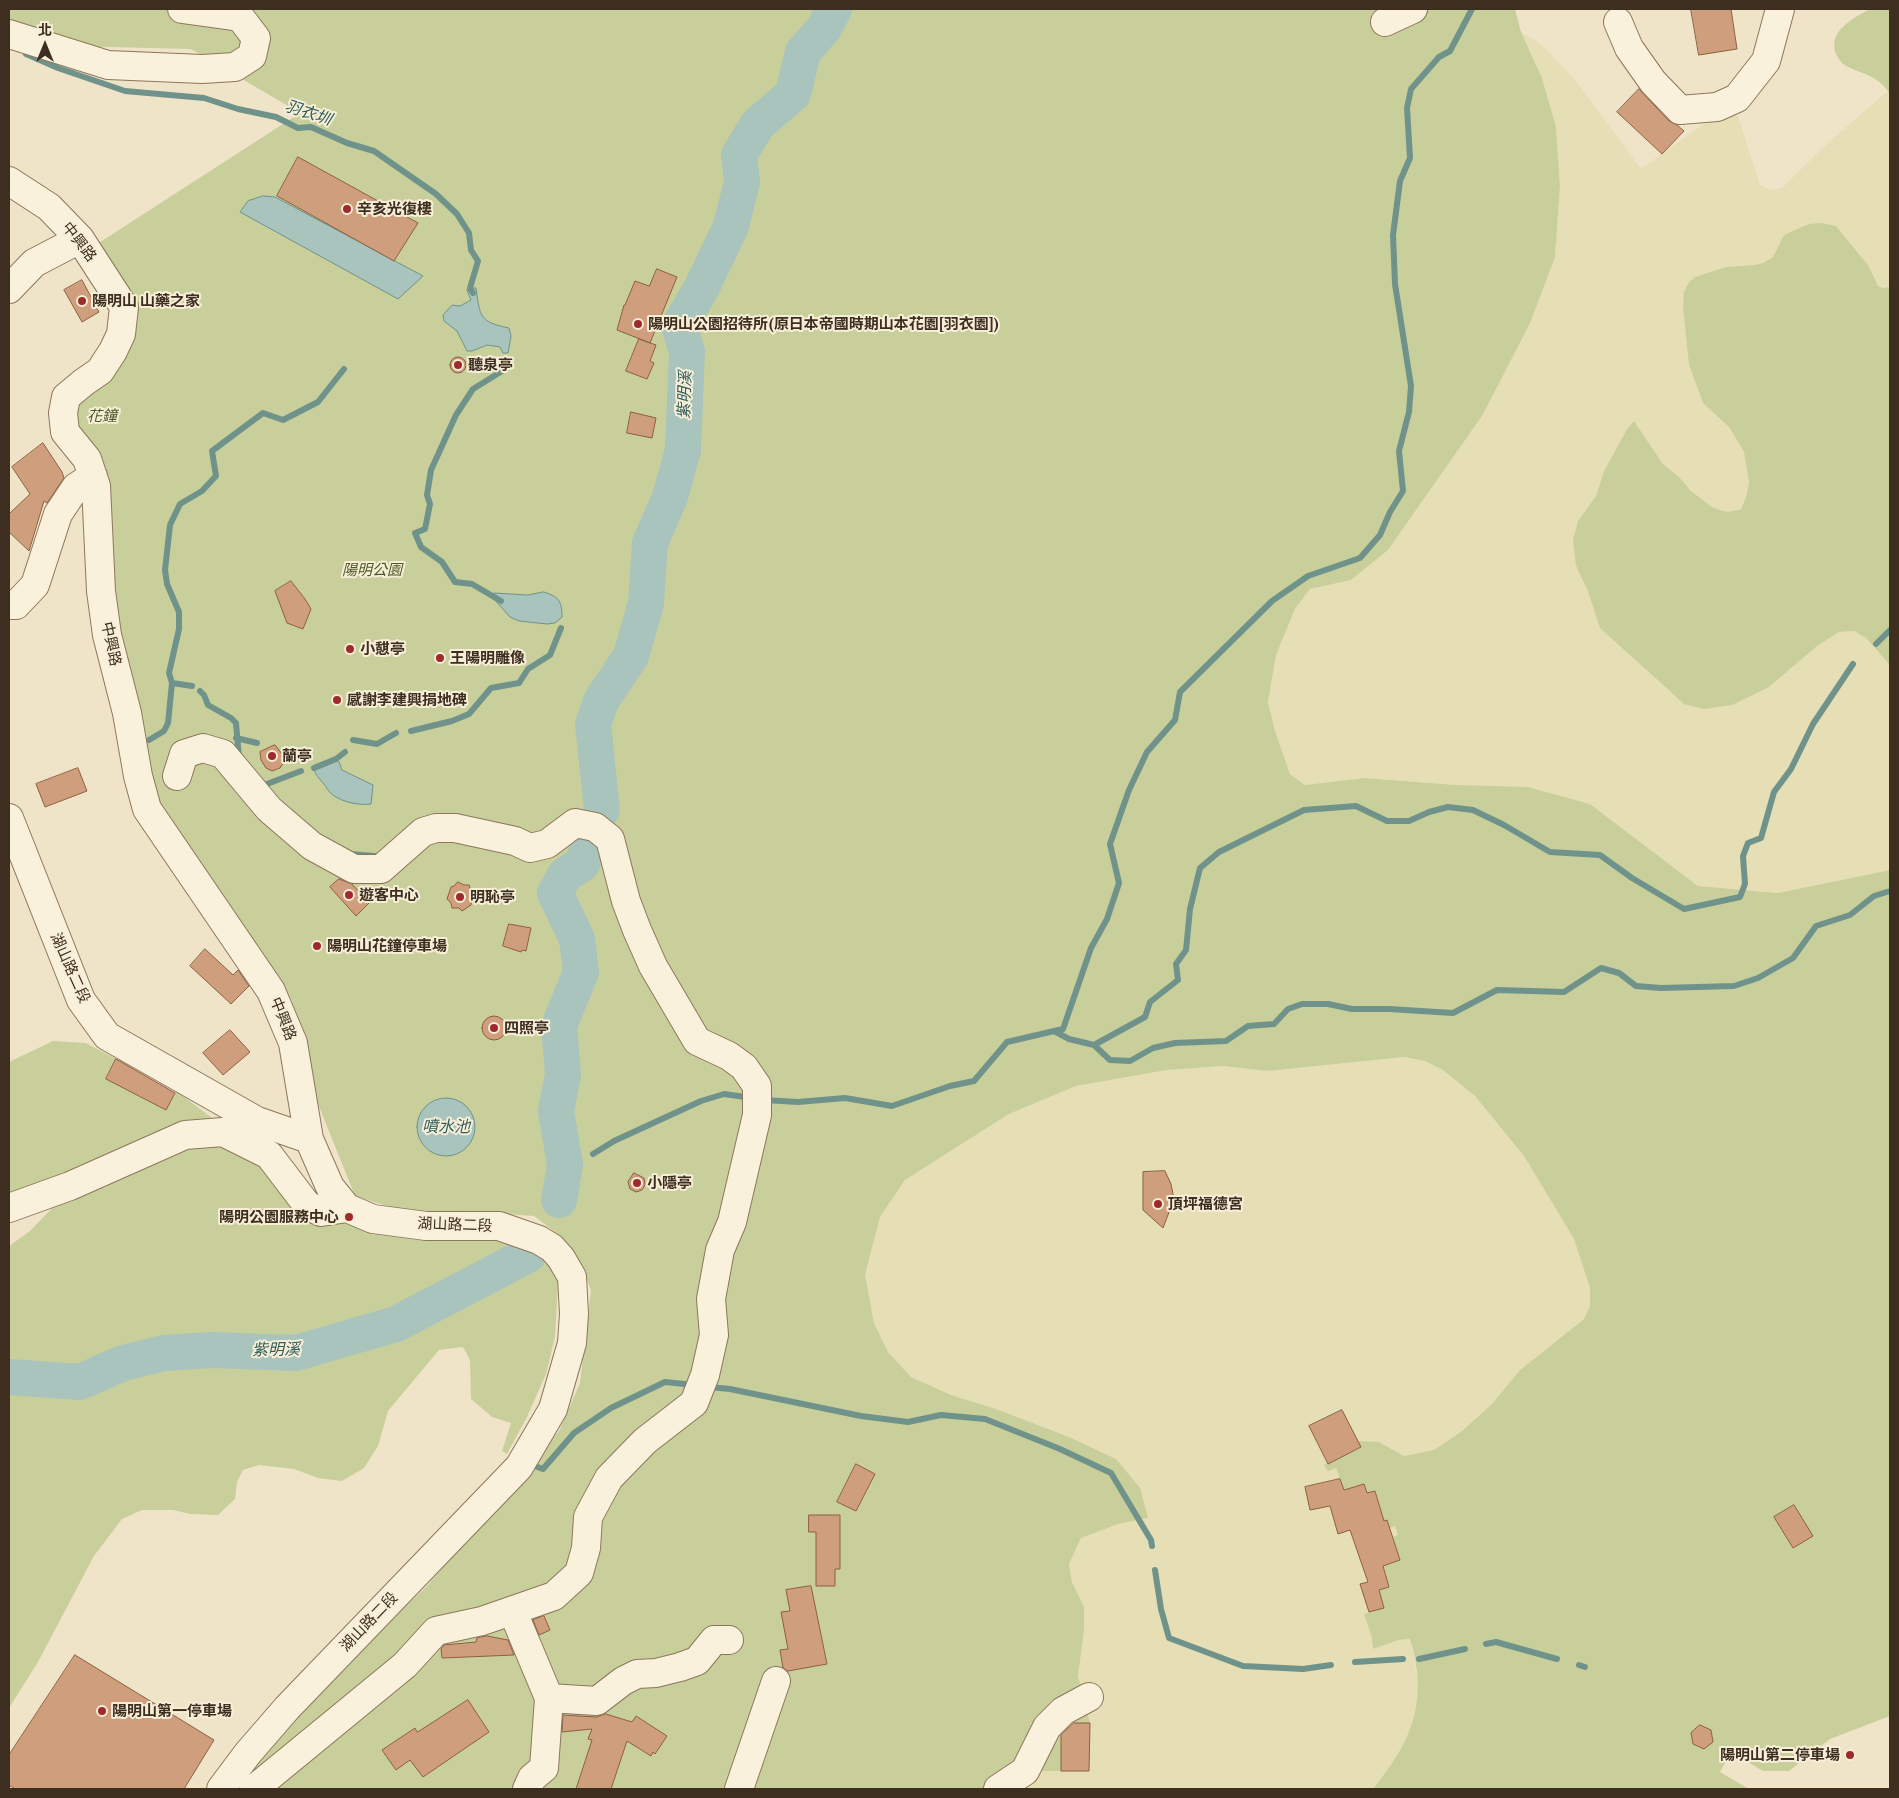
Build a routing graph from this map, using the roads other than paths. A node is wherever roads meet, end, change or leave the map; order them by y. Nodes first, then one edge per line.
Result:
1 (182, 9) edge
2 (1413, 9) edge
3 (1780, 9) edge
4 (1385, 22) dead end
5 (1618, 22) dead end
6 (9, 34) edge
7 (9, 181) edge
8 (80, 239) junction
9 (9, 289) edge
10 (93, 476) junction
11 (9, 605) edge
12 (177, 776) dead end
13 (11, 829) edge
14 (309, 1139) junction
15 (9, 1208) edge
16 (347, 1208) junction
17 (513, 1612) junction
18 (729, 1640) dead end
19 (776, 1681) dead end
20 (1089, 1697) dead end
21 (549, 1698) junction
22 (222, 1789) edge
23 (254, 1789) edge
24 (526, 1789) edge
25 (739, 1789) edge
26 (998, 1789) edge

1 - 6 street
2 - 4 street
3 - 5 street
7 - 8 street, 中興路
8 - 9 street
8 - 10 street, 中興路
10 - 11 street
10 - 14 street, 中興路
12 - 17 street
13 - 14 street, 湖山路二段
14 - 16 street, 湖山路二段
15 - 16 street
16 - 22 street, 湖山路二段
17 - 21 street
17 - 23 street
18 - 21 street
19 - 25 street
20 - 26 street
21 - 24 street

